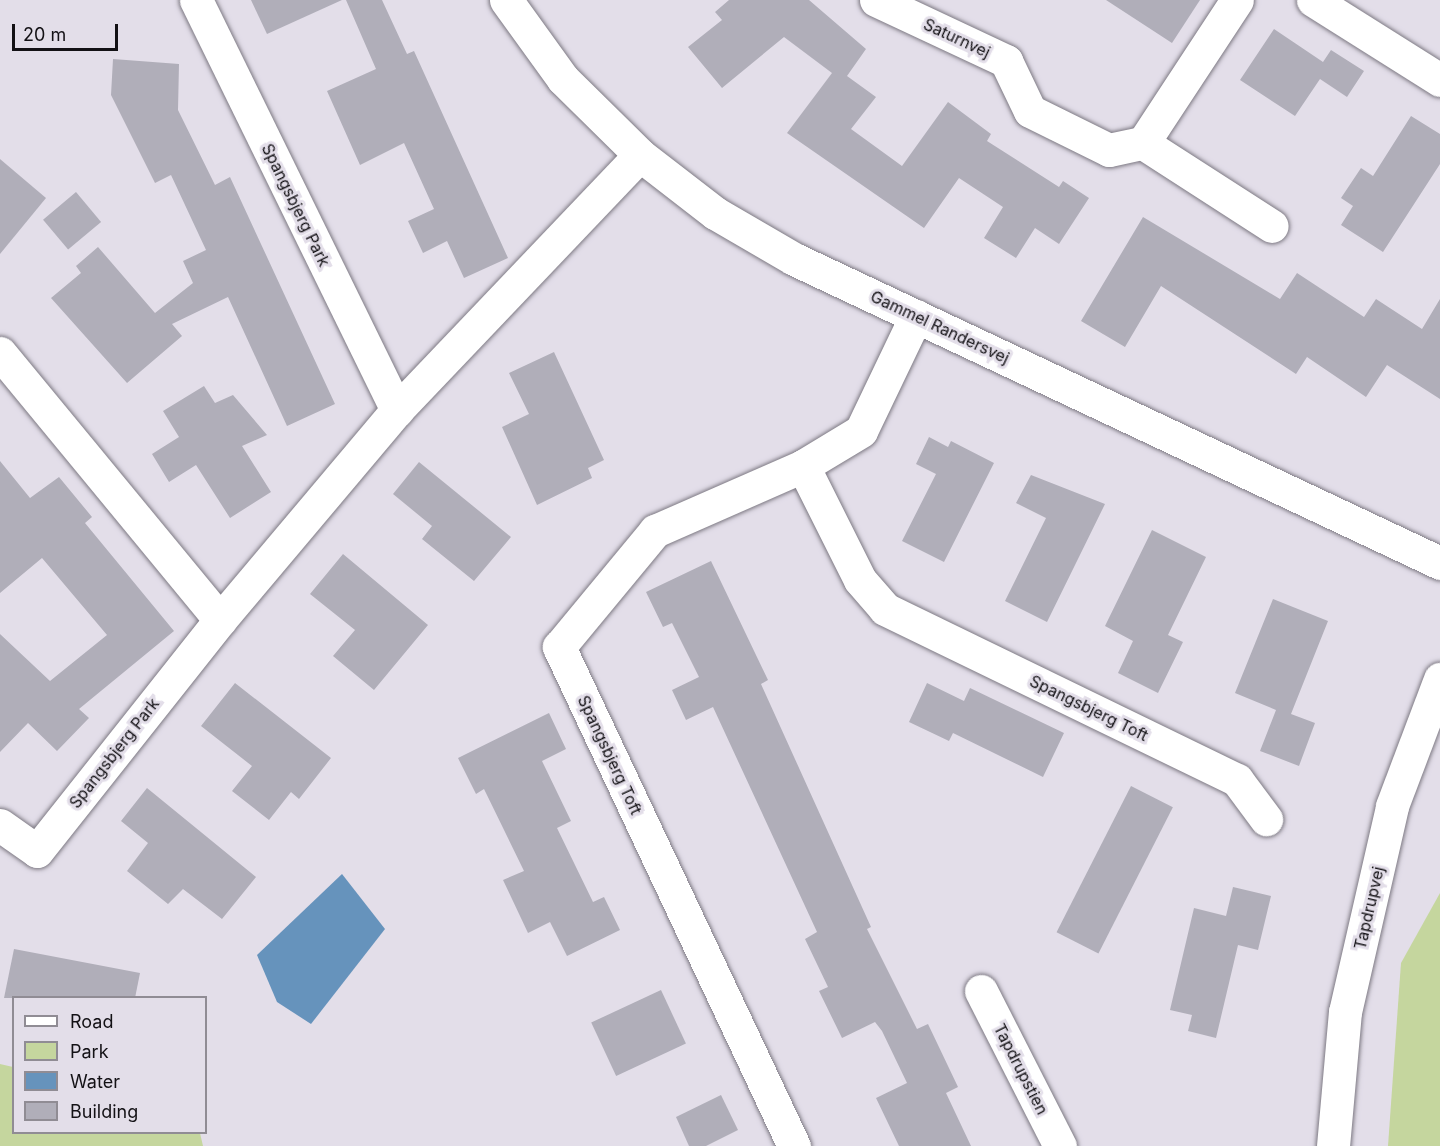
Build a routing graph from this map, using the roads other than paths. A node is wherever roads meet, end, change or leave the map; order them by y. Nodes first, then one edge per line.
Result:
1 (196, 0) edge
2 (506, 0) edge
3 (876, 0) edge
4 (1237, 0) edge
5 (1313, 0) edge
6 (1440, 80) edge
7 (1143, 143) junction
8 (640, 155) junction
9 (1272, 226) dead end
10 (916, 316) junction
11 (0, 353) edge
12 (397, 410) junction
13 (803, 465) junction
14 (1440, 563) edge
15 (220, 620) junction
16 (1440, 679) edge
17 (1266, 819) dead end
18 (0, 825) edge
19 (981, 991) dead end
20 (794, 1146) edge
21 (1060, 1146) edge
22 (1333, 1146) edge

1 - 12 street, Spangsbjerg Park
2 - 8 street, Gammel Randersvej
3 - 7 street, Saturnvej
4 - 7 street
5 - 6 street
7 - 9 street
8 - 10 street, Gammel Randersvej
8 - 12 street, Spangsbjerg Park
10 - 13 street, Spangsbjerg Toft
10 - 14 street, Gammel Randersvej
11 - 15 street
12 - 15 street, Spangsbjerg Park
13 - 17 street, Spangsbjerg Toft
13 - 20 street, Spangsbjerg Toft
15 - 18 street, Spangsbjerg Park
16 - 22 street, Tapdrupvej
19 - 21 street, Tapdrupstien

